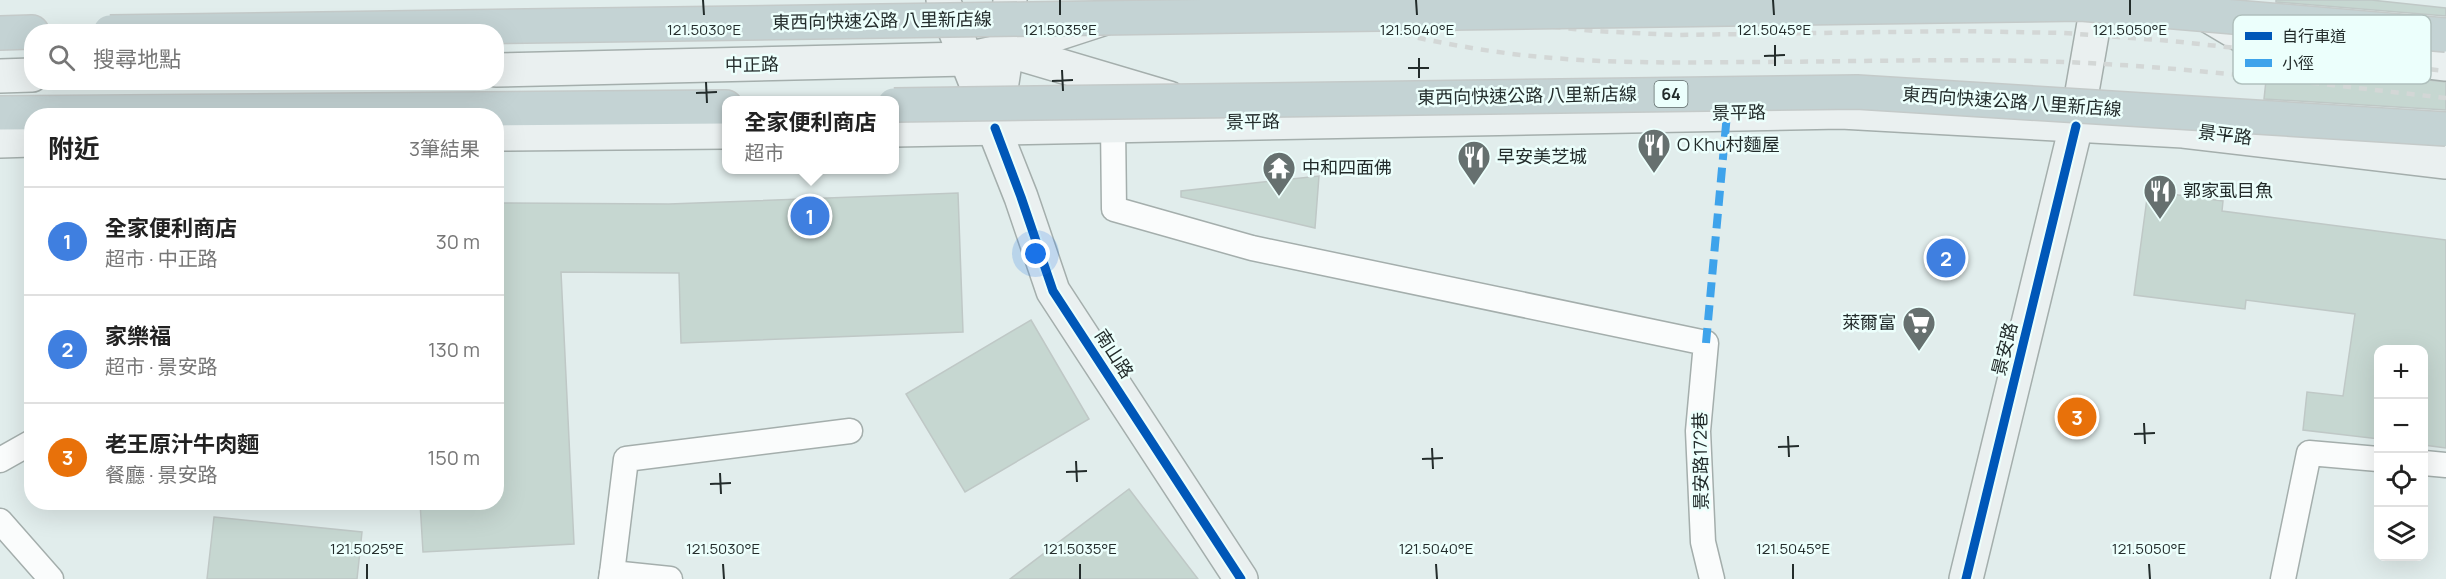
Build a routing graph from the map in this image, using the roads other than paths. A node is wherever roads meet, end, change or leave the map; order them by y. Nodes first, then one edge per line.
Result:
1 (944, 0) edge
2 (1010, 0) edge
3 (1161, 0) edge
4 (2181, 0) edge
5 (2095, 1) edge
6 (2240, 15) edge
7 (504, 26) edge
8 (2233, 30) edge
9 (24, 32) edge
10 (0, 33) edge
11 (2431, 34) edge
12 (2446, 35) edge
13 (1007, 50) junction
14 (966, 59) junction
15 (2431, 62) edge
16 (2446, 64) edge
17 (504, 70) edge
18 (24, 75) edge
19 (0, 76) edge
20 (899, 105) edge
21 (722, 107) edge
22 (504, 109) edge
23 (0, 113) edge
24 (24, 113) edge
25 (1249, 122) junction
26 (1113, 124) junction
27 (2076, 126) junction
28 (994, 128) junction
29 (2446, 129) edge
30 (899, 130) edge
31 (722, 132) edge
32 (504, 134) edge
33 (24, 140) edge
34 (0, 141) edge
35 (2446, 162) edge
36 (850, 430) dead end
37 (24, 446) edge
38 (2374, 459) edge
39 (0, 460) edge
40 (2428, 463) edge
41 (2446, 465) edge
42 (0, 521) edge
43 (611, 576) edge
44 (51, 579) edge
45 (670, 579) edge
46 (1241, 579) edge
47 (1712, 579) edge
48 (1966, 579) edge
49 (2283, 579) edge

1 - 14 main road
2 - 13 main road
3 - 13 main road, 中正路
4 - 8 main road
5 - 6 highway, 東西向快速公路 八里新店線, bridge
5 - 7 highway, 東西向快速公路 八里新店線, bridge
5 - 27 main road, 景安路
9 - 10 highway
11 - 12 highway, 東西向快速公路 八里新店線, bridge
13 - 14 main road, 中正路
13 - 25 main road, 中正路
13 - 28 main road
14 - 17 main road, 中正路
14 - 28 main road
15 - 16 main road
18 - 19 main road
20 - 29 highway, 東西向快速公路 八里新店線 / 64, bridge
21 - 22 highway
23 - 24 highway
25 - 26 main road, 景平路
25 - 27 main road, 景平路
26 - 28 main road, 景平路
26 - 47 lane, 景安路172巷
27 - 35 main road, 景平路
27 - 48 main road, 景安路
28 - 30 main road
28 - 46 main road, 南山路
31 - 32 main road
33 - 34 main road
36 - 43 lane
37 - 39 lane
38 - 49 lane
40 - 41 lane
42 - 44 lane
43 - 45 lane

